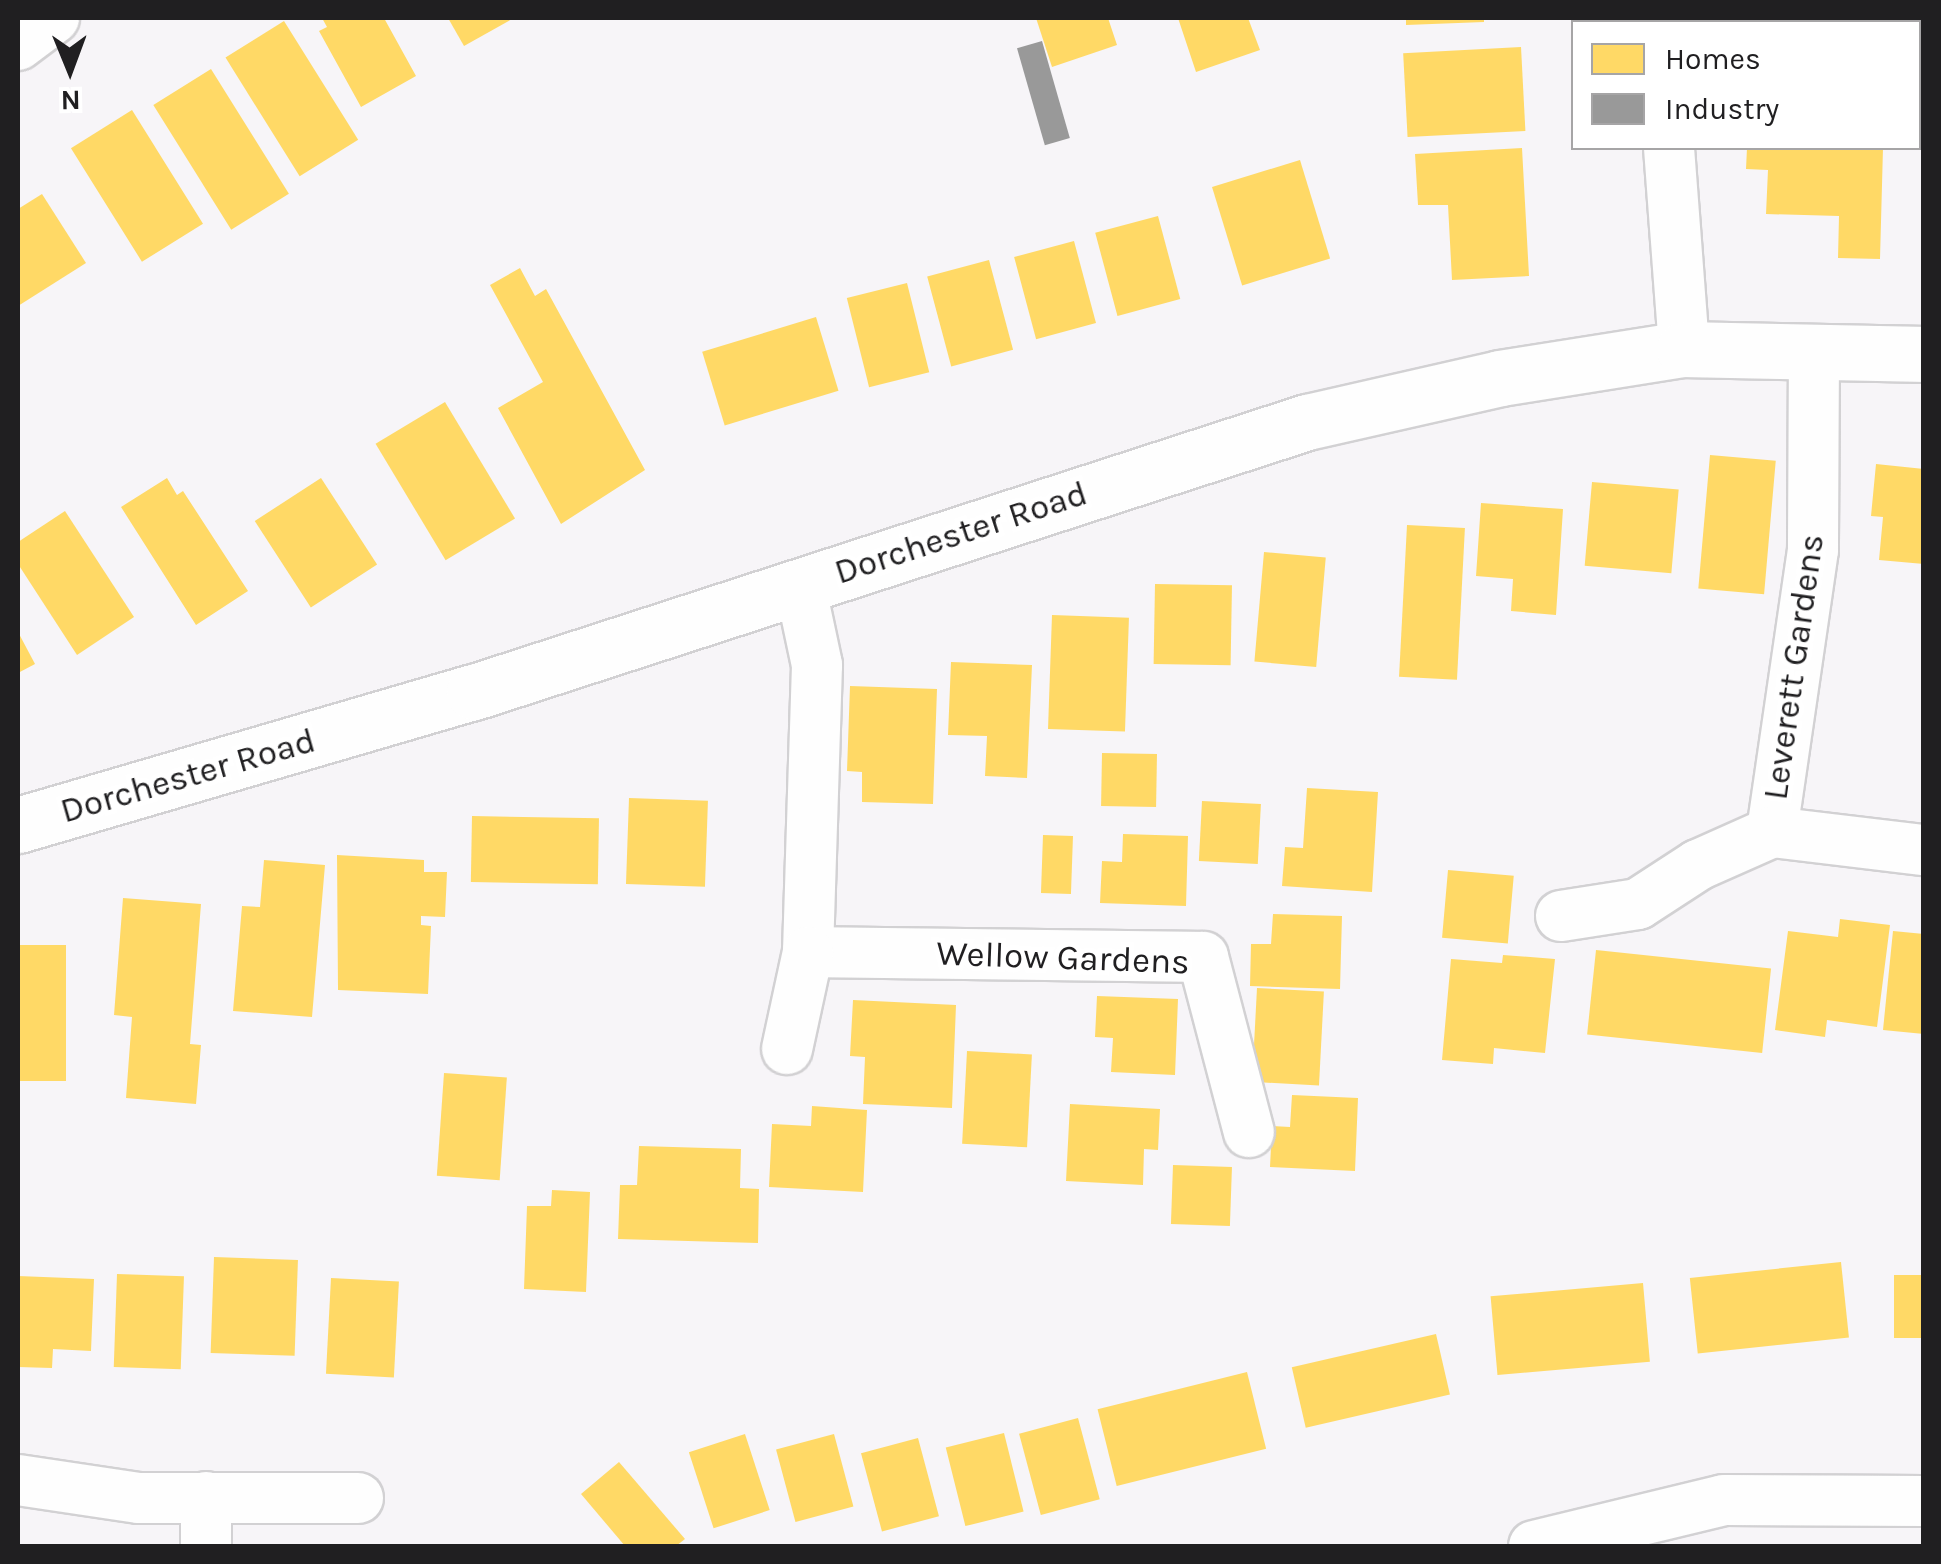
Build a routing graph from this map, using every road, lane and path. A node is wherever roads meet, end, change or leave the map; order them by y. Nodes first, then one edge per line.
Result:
1 (54, 18) edge
2 (18, 45) edge
3 (1669, 150) edge
4 (1684, 348) junction
5 (1814, 350) junction
6 (1924, 354) edge
7 (800, 585) junction
8 (18, 825) edge
9 (1772, 832) junction
10 (1924, 850) edge
11 (1561, 916) dead end
12 (808, 952) junction
13 (787, 1049) dead end
14 (1248, 1132) dead end
15 (18, 1480) edge
16 (206, 1497) junction
17 (358, 1498) dead end
18 (1924, 1501) edge
19 (206, 1546) edge
20 (1534, 1546) edge

1 - 2 street
3 - 4 street
4 - 5 street, Dorchester Road
4 - 7 street, Dorchester Road
5 - 6 street, Dorchester Road
5 - 9 street, Leverett Gardens
7 - 8 street, Dorchester Road
7 - 12 street
9 - 10 street, Leverett Gardens
9 - 11 street
12 - 13 street
12 - 14 street, Wellow Gardens
15 - 16 street
16 - 17 street
16 - 19 street
18 - 20 street

